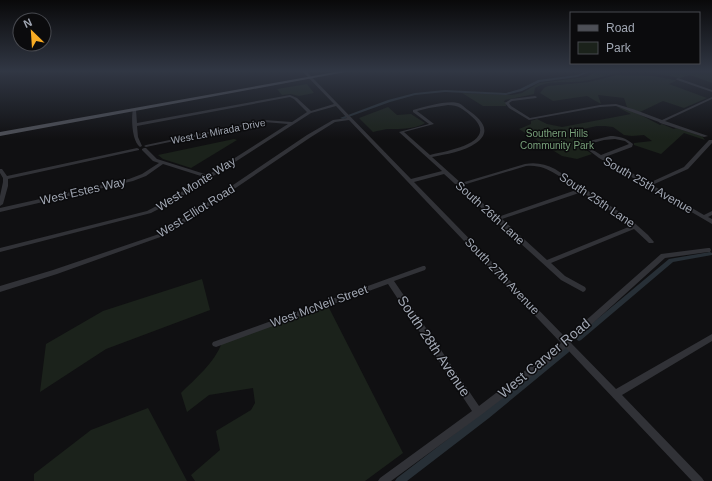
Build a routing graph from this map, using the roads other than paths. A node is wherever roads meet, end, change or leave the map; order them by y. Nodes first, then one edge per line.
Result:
1 (225, 93) edge
2 (325, 93) edge
3 (536, 97) dead end
4 (712, 98) edge
5 (336, 105) junction
6 (134, 110) junction
7 (310, 112) junction
8 (346, 116) junction
9 (661, 122) junction
10 (291, 124) junction
11 (135, 125) junction
12 (0, 134) edge
13 (712, 139) edge
14 (142, 147) junction
15 (428, 157) junction
16 (601, 157) junction
17 (162, 162) junction
18 (0, 170) edge
19 (443, 171) junction
20 (5, 178) junction
21 (208, 178) junction
22 (409, 181) junction
23 (459, 185) junction
24 (648, 185) junction
25 (582, 190) junction
26 (0, 204) edge
27 (0, 210) edge
28 (712, 213) edge
29 (704, 217) junction
30 (497, 219) junction
31 (712, 222) edge
32 (636, 226) junction
33 (651, 242) dead end
34 (0, 250) edge
35 (708, 250) dead end
36 (546, 263) junction
37 (423, 268) dead end
38 (389, 280) junction
39 (0, 289) edge
40 (583, 289) dead end
41 (712, 337) edge
42 (566, 342) junction
43 (216, 344) dead end
44 (616, 394) junction
45 (478, 412) junction
46 (383, 481) edge
47 (699, 481) edge

1 - 6 main road
2 - 5 street, South 27th Avenue
3 - 9 street
4 - 9 street
5 - 7 street, West Monte Way
5 - 8 street, South 27th Avenue
6 - 11 street
6 - 12 main road
7 - 10 street, West Monte Way
7 - 11 street
8 - 22 street, South 27th Avenue
8 - 39 street, West Elliot Road
9 - 13 street
10 - 14 street, West La Mirada Drive
10 - 21 street, West Monte Way
11 - 14 street
13 - 24 street
14 - 17 street
14 - 20 street, West La Mirada Drive
15 - 15 street, South 26th Lane
15 - 19 street, South 26th Lane
16 - 16 street, South 25th Avenue
16 - 24 street, South 25th Avenue
17 - 21 street
17 - 27 street, West Estes Way
18 - 20 street
19 - 22 street
19 - 23 street, South 26th Lane
20 - 26 street
21 - 34 street, West Monte Way
22 - 42 street, South 27th Avenue
23 - 25 street, South 25th Lane
23 - 30 street, South 26th Lane
24 - 29 street, South 25th Avenue
25 - 30 street
25 - 32 street, South 25th Lane
28 - 29 street
29 - 31 street, South 25th Avenue
30 - 36 street, South 26th Lane
32 - 33 street, South 25th Lane
32 - 36 street
35 - 42 street, West Carver Road
36 - 40 street, South 26th Lane
37 - 38 street, West McNeil Street
38 - 43 street, West McNeil Street
38 - 45 street, South 28th Avenue
41 - 44 street
42 - 44 street, South 27th Avenue
42 - 45 street, West Carver Road
44 - 47 street, South 27th Avenue
45 - 46 street, West Carver Road

